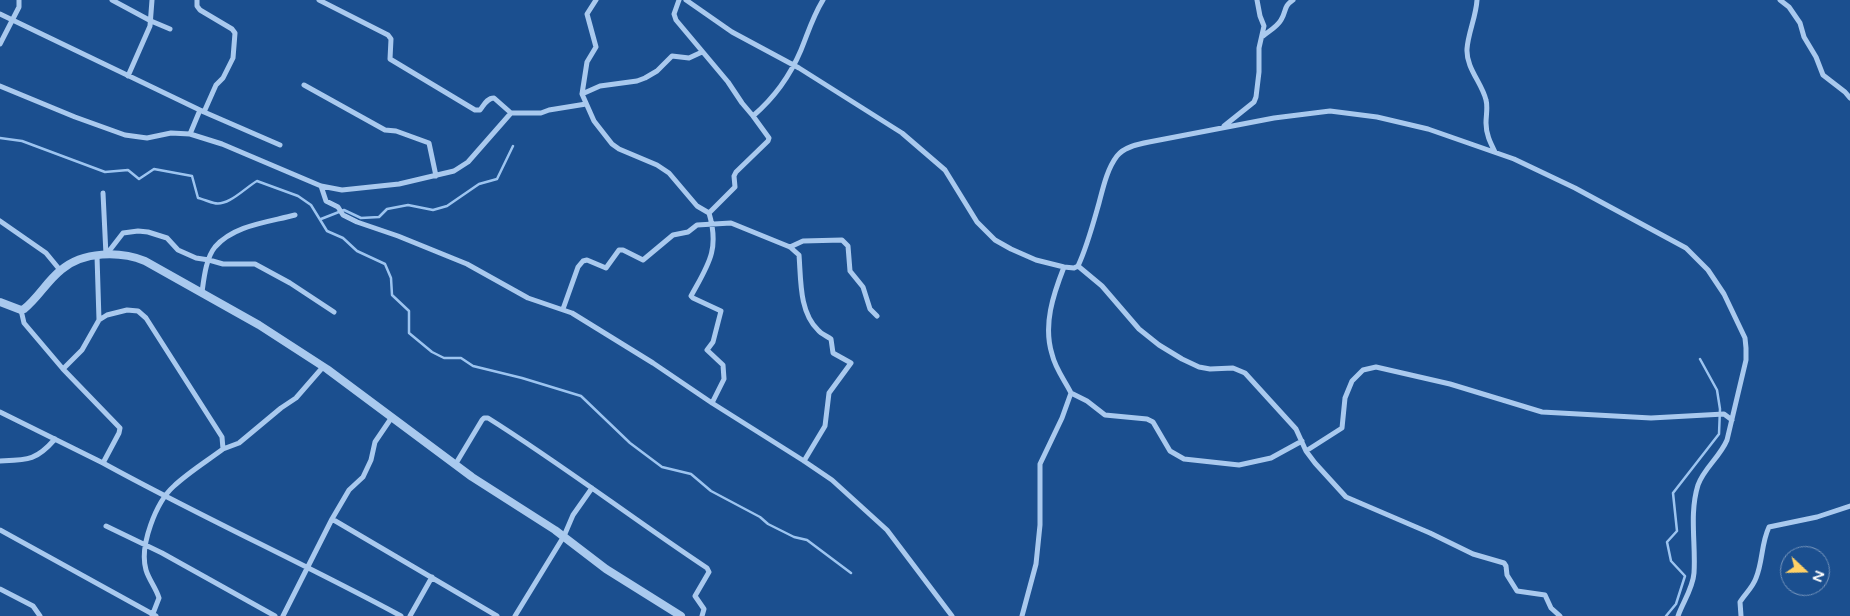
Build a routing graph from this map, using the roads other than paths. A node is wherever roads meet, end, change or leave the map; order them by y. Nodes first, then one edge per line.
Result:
1 (19, 0) edge
2 (112, 0) edge
3 (152, 0) edge
4 (197, 0) edge
5 (319, 0) edge
6 (596, 0) edge
7 (679, 0) edge
8 (686, 0) edge
9 (822, 0) edge
10 (1257, 0) edge
11 (1294, 0) edge
12 (1477, 0) edge
13 (1780, 0) edge
14 (0, 14) edge
15 (12, 21) junction
16 (151, 21) junction
17 (170, 29) dead end
18 (1263, 36) junction
19 (0, 44) edge
20 (702, 52) junction
21 (794, 65) junction
22 (128, 76) junction
23 (304, 85) dead end
24 (0, 86) edge
25 (582, 94) junction
26 (1850, 98) edge
27 (586, 104) junction
28 (202, 111) junction
29 (511, 113) junction
30 (753, 116) junction
31 (1222, 128) junction
32 (190, 134) junction
33 (280, 145) dead end
34 (1495, 152) junction
35 (436, 176) junction
36 (321, 186) junction
37 (102, 193) dead end
38 (709, 213) junction
39 (295, 215) dead end
40 (0, 221) edge
41 (712, 224) junction
42 (790, 247) junction
43 (101, 255) junction
44 (209, 260) junction
45 (1078, 266) junction
46 (1064, 267) junction
47 (60, 270) junction
48 (202, 292) junction
49 (0, 302) edge
50 (563, 309) junction
51 (21, 310) junction
52 (334, 312) dead end
53 (877, 316) dead end
54 (99, 320) junction
55 (322, 367) junction
56 (63, 369) junction
57 (1071, 393) junction
58 (712, 403) junction
59 (0, 412) edge
60 (392, 417) junction
61 (1732, 420) junction
62 (54, 439) junction
63 (1302, 441) junction
64 (223, 449) junction
65 (1306, 450) junction
66 (0, 461) edge
67 (804, 461) junction
68 (103, 463) junction
69 (455, 464) junction
70 (592, 488) junction
71 (164, 497) junction
72 (1850, 506) edge
73 (332, 519) junction
74 (106, 526) dead end
75 (0, 530) edge
76 (564, 536) junction
77 (146, 545) junction
78 (308, 567) junction
79 (432, 577) junction
80 (0, 589) edge
81 (154, 615) edge
82 (40, 616) edge
83 (275, 616) edge
84 (283, 616) edge
85 (401, 616) edge
86 (410, 616) edge
87 (497, 616) edge
88 (515, 616) edge
89 (681, 616) edge
90 (702, 616) edge
91 (952, 616) edge
92 (1022, 616) edge
93 (1560, 616) edge
94 (1678, 616) edge
95 (1741, 616) edge

1 - 15 street
2 - 16 street
3 - 16 street
4 - 28 street
5 - 29 street
6 - 25 street
7 - 20 street
8 - 21 street
9 - 21 street
10 - 18 street
11 - 18 street
12 - 34 street
13 - 26 street
14 - 15 street
15 - 19 street
15 - 22 street
16 - 17 street
16 - 22 street
18 - 31 street
20 - 25 street
20 - 30 street
21 - 30 street
21 - 46 street
22 - 28 street
23 - 35 street
24 - 32 street
25 - 27 street
27 - 29 street
27 - 38 street
28 - 32 street
28 - 33 street
29 - 35 street
30 - 38 street
31 - 34 street
31 - 45 street
32 - 36 street
34 - 61 street
35 - 36 street
36 - 50 street
37 - 43 street
38 - 41 street
39 - 44 street
40 - 47 street
41 - 42 street
41 - 50 street
41 - 58 street
42 - 53 street
42 - 67 street
43 - 44 street
43 - 47 street
43 - 48 street
43 - 54 street
44 - 48 street
44 - 52 street
45 - 46 street
45 - 63 street
46 - 57 street
47 - 51 street
48 - 55 street
49 - 51 street
50 - 58 street
51 - 56 street
54 - 56 street
54 - 64 street
55 - 60 street
55 - 64 street
56 - 68 street
57 - 63 street
57 - 92 street
58 - 67 street
59 - 62 street
60 - 69 street
60 - 73 street
61 - 65 street
61 - 94 street
62 - 66 street
62 - 68 street
63 - 65 street
64 - 71 street
65 - 93 street
67 - 91 street
68 - 71 street
69 - 70 street
69 - 76 street
70 - 76 street
70 - 90 street
71 - 77 street
71 - 78 street
72 - 95 street
73 - 78 street
73 - 79 street
74 - 77 street
75 - 81 street
76 - 88 street
76 - 89 street
77 - 81 street
77 - 83 street
78 - 84 street
78 - 85 street
79 - 86 street
79 - 87 street
80 - 82 street

